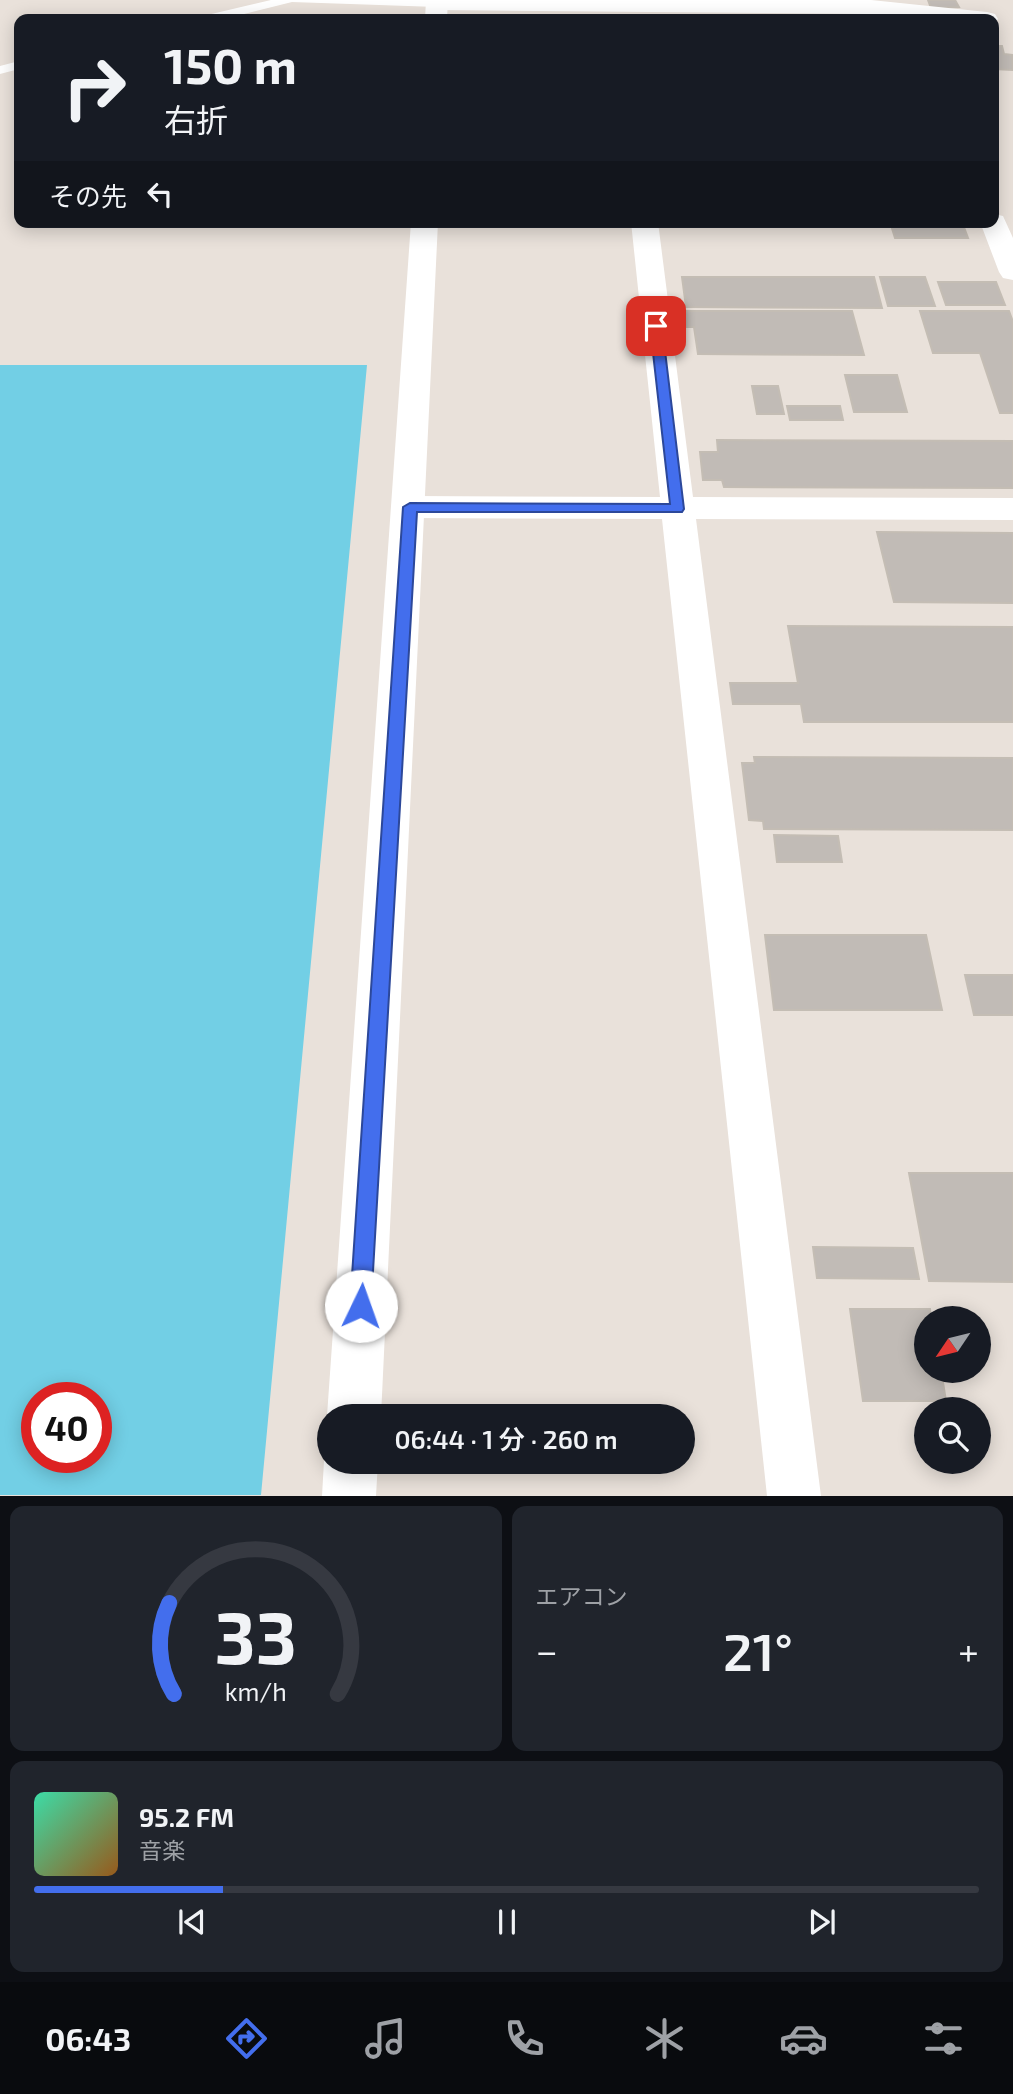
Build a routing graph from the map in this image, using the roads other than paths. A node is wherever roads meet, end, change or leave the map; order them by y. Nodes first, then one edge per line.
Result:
1 (287, 0) edge
2 (297, 0) edge
3 (437, 8) edge
4 (619, 8) edge
5 (908, 10) edge
6 (229, 14) edge
7 (943, 14) edge
8 (425, 228) edge
9 (645, 228) edge
10 (995, 228) edge
11 (1013, 272) edge
12 (410, 507) junction
13 (678, 509) junction
14 (1013, 509) edge
15 (355, 1404) edge
16 (350, 1474) edge
17 (349, 1496) edge
18 (794, 1496) edge

1 - 6 lane
2 - 3 lane
3 - 4 street
4 - 5 street
5 - 7 street
8 - 12 street
9 - 13 street
10 - 11 street
12 - 13 street
12 - 15 street
13 - 14 street
13 - 18 street
16 - 17 street

